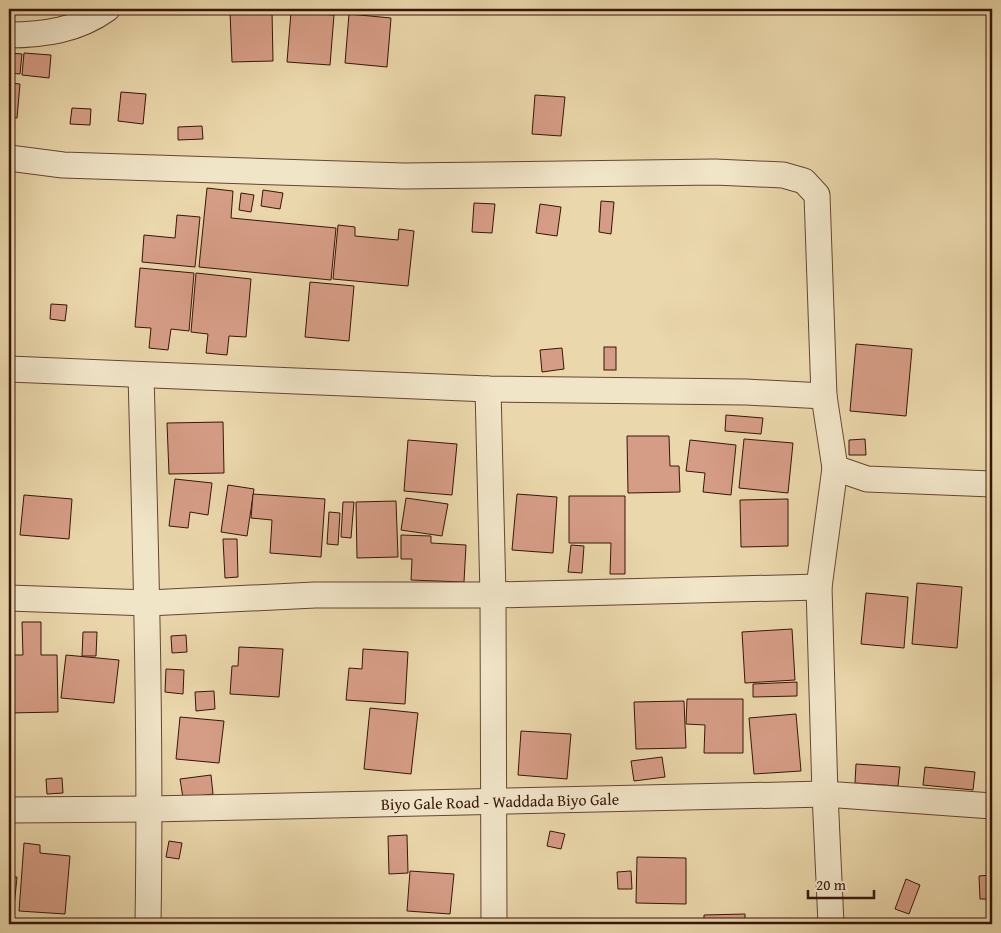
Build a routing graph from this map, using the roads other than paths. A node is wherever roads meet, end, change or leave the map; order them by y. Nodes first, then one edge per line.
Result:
1 (107, 9) edge
2 (9, 35) edge
3 (9, 158) edge
4 (9, 369) edge
5 (141, 375) junction
6 (488, 389) junction
7 (824, 396) junction
8 (835, 468) junction
9 (992, 484) edge
10 (819, 587) junction
11 (493, 595) junction
12 (9, 598) edge
13 (148, 603) junction
14 (825, 794) junction
15 (494, 801) junction
16 (992, 806) edge
17 (150, 809) junction
18 (9, 810) edge
19 (148, 924) edge
20 (494, 924) edge
21 (832, 924) edge

1 - 2 street
3 - 7 street
4 - 5 street
5 - 6 street
5 - 13 street
6 - 7 street
6 - 11 street
7 - 8 street
8 - 9 street
8 - 10 street
10 - 11 street
10 - 14 street
11 - 13 street
11 - 15 street
12 - 13 street
13 - 17 street
14 - 15 street, Biyo Gale Road - Waddada Biyo Gale
14 - 16 street, Biyo Gale Road - Waddada Biyo Gale
14 - 21 street
15 - 17 street, Biyo Gale Road - Waddada Biyo Gale
15 - 20 street
17 - 18 street, Biyo Gale Road - Waddada Biyo Gale
17 - 19 street

